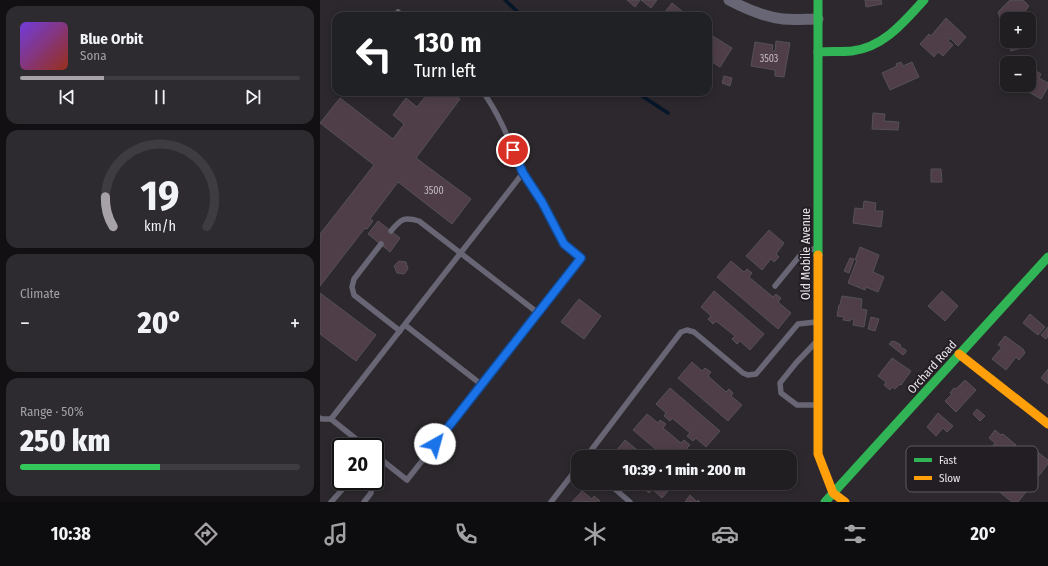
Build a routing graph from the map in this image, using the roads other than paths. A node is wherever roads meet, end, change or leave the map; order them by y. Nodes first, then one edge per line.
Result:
1 (729, 0) edge
2 (818, 0) edge
3 (924, 0) edge
4 (818, 19) junction
5 (818, 52) junction
6 (486, 96) edge
7 (523, 173) junction
8 (391, 231) dead end
9 (381, 244) dead end
10 (818, 248) junction
11 (461, 253) junction
12 (1048, 257) edge
13 (775, 286) dead end
14 (538, 313) junction
15 (818, 322) junction
16 (405, 325) junction
17 (400, 331) junction
18 (818, 340) junction
19 (959, 354) junction
20 (482, 385) junction
21 (818, 406) junction
22 (320, 418) edge
23 (331, 419) junction
24 (1048, 424) edge
25 (355, 438) edge
26 (591, 450) edge
27 (384, 462) edge
28 (571, 476) edge
29 (342, 490) edge
30 (371, 490) edge
31 (616, 490) edge
32 (834, 493) junction
33 (331, 502) edge
34 (364, 502) edge
35 (551, 502) edge
36 (630, 502) edge
37 (825, 502) edge
38 (845, 502) edge

1 - 4 street
2 - 4 street, Old Mobile Avenue
3 - 5 street
4 - 5 street, Old Mobile Avenue
5 - 10 street, Old Mobile Avenue
6 - 7 lane
7 - 11 lane
7 - 14 lane
8 - 11 lane
9 - 17 lane
10 - 13 lane
10 - 15 street, Old Mobile Avenue
11 - 14 lane
11 - 16 lane
12 - 19 street, Orchard Road
14 - 20 lane
15 - 18 street, Old Mobile Avenue
15 - 26 lane
16 - 17 lane
16 - 20 lane
17 - 23 lane
18 - 21 street, Old Mobile Avenue
18 - 21 lane
19 - 24 street
19 - 32 street, Orchard Road
20 - 27 lane
21 - 32 street, Old Mobile Avenue
22 - 23 lane
23 - 25 lane
28 - 35 lane
29 - 33 lane
30 - 34 lane
31 - 36 lane
32 - 37 street
32 - 38 street

